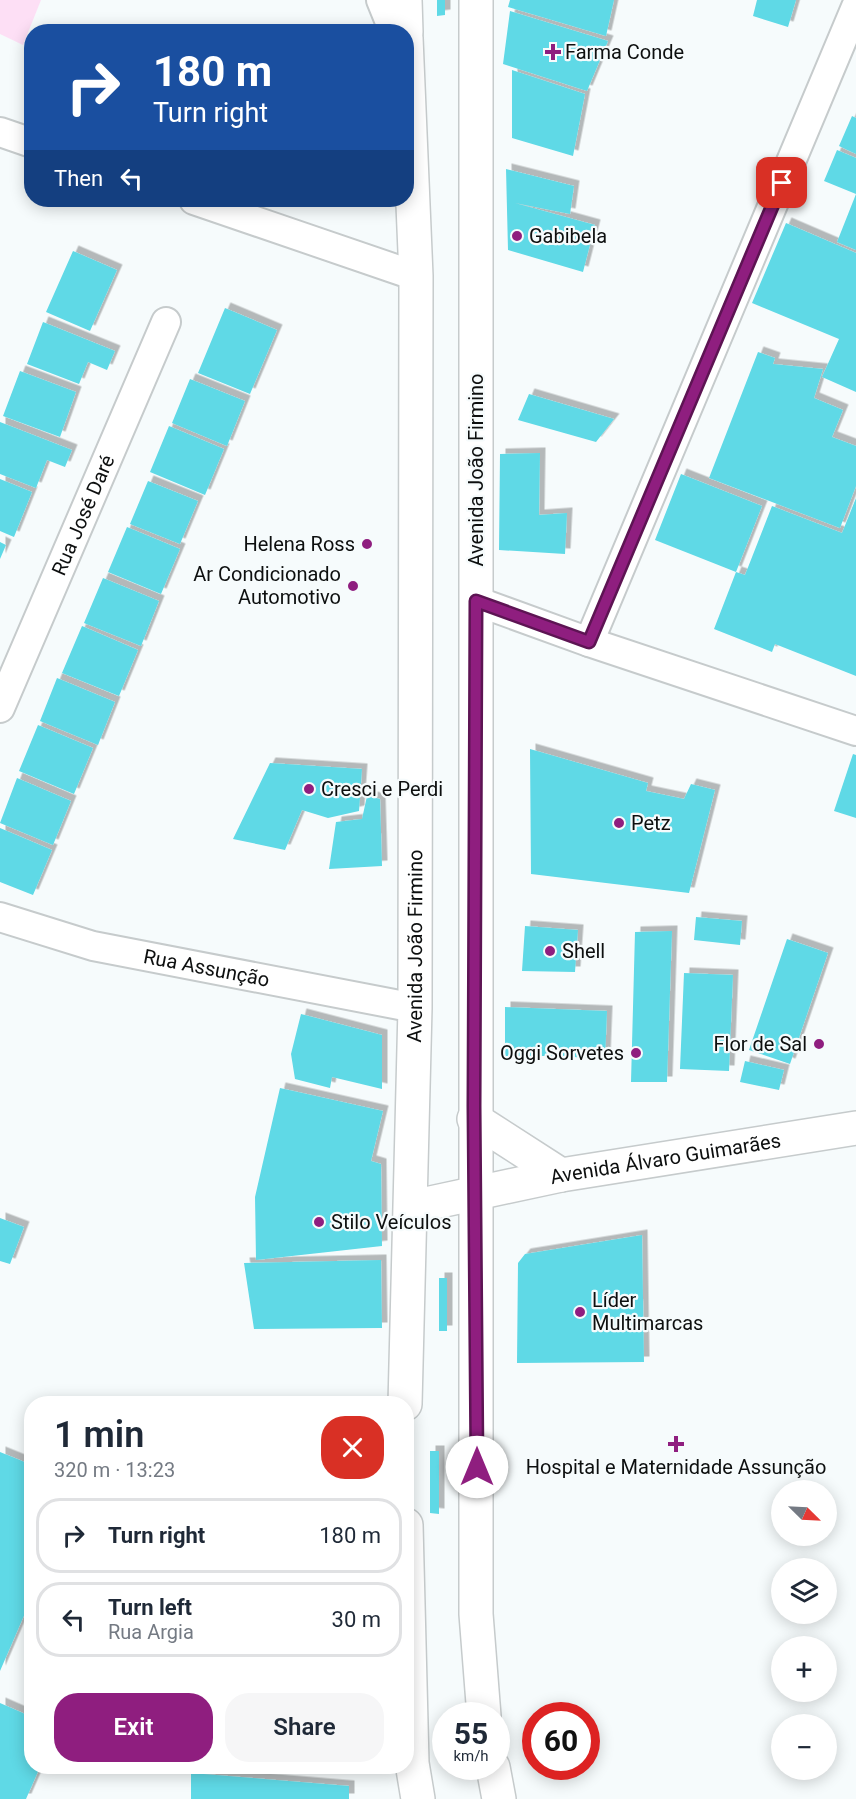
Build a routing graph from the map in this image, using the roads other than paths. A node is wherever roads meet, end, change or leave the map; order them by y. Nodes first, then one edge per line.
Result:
1 (381, 0) edge
2 (405, 0) edge
3 (476, 0) edge
4 (856, 8) edge
5 (391, 24) edge
6 (406, 24) edge
7 (0, 132) edge
8 (24, 140) edge
9 (214, 207) edge
10 (413, 207) edge
11 (416, 276) junction
12 (166, 322) dead end
13 (476, 601) junction
14 (589, 642) junction
15 (0, 708) edge
16 (856, 730) edge
17 (0, 917) edge
18 (415, 1008) junction
19 (474, 1119) junction
20 (856, 1128) edge
21 (561, 1175) junction
22 (474, 1192) junction
23 (412, 1207) junction
24 (405, 1396) edge
25 (483, 1702) edge
26 (414, 1774) edge
27 (495, 1780) edge
28 (418, 1799) edge
29 (499, 1799) edge

1 - 5 street
2 - 6 main road
3 - 13 main road, Avenida João Firmino
4 - 14 street
7 - 8 street
9 - 11 street
10 - 11 main road, Avenida João Firmino
11 - 18 main road, Avenida João Firmino
12 - 15 street, Rua José Daré
13 - 14 street
13 - 19 main road, Avenida João Firmino
14 - 16 street
17 - 18 street, Rua Assunção
18 - 23 main road, Avenida João Firmino
19 - 21 main road
19 - 22 main road, Avenida João Firmino
20 - 21 main road, Avenida Álvaro Guimarães
21 - 22 main road, Avenida Álvaro Guimarães
22 - 23 main road
22 - 25 main road, Avenida João Firmino
23 - 24 main road, Avenida João Firmino
26 - 28 main road
27 - 29 main road

